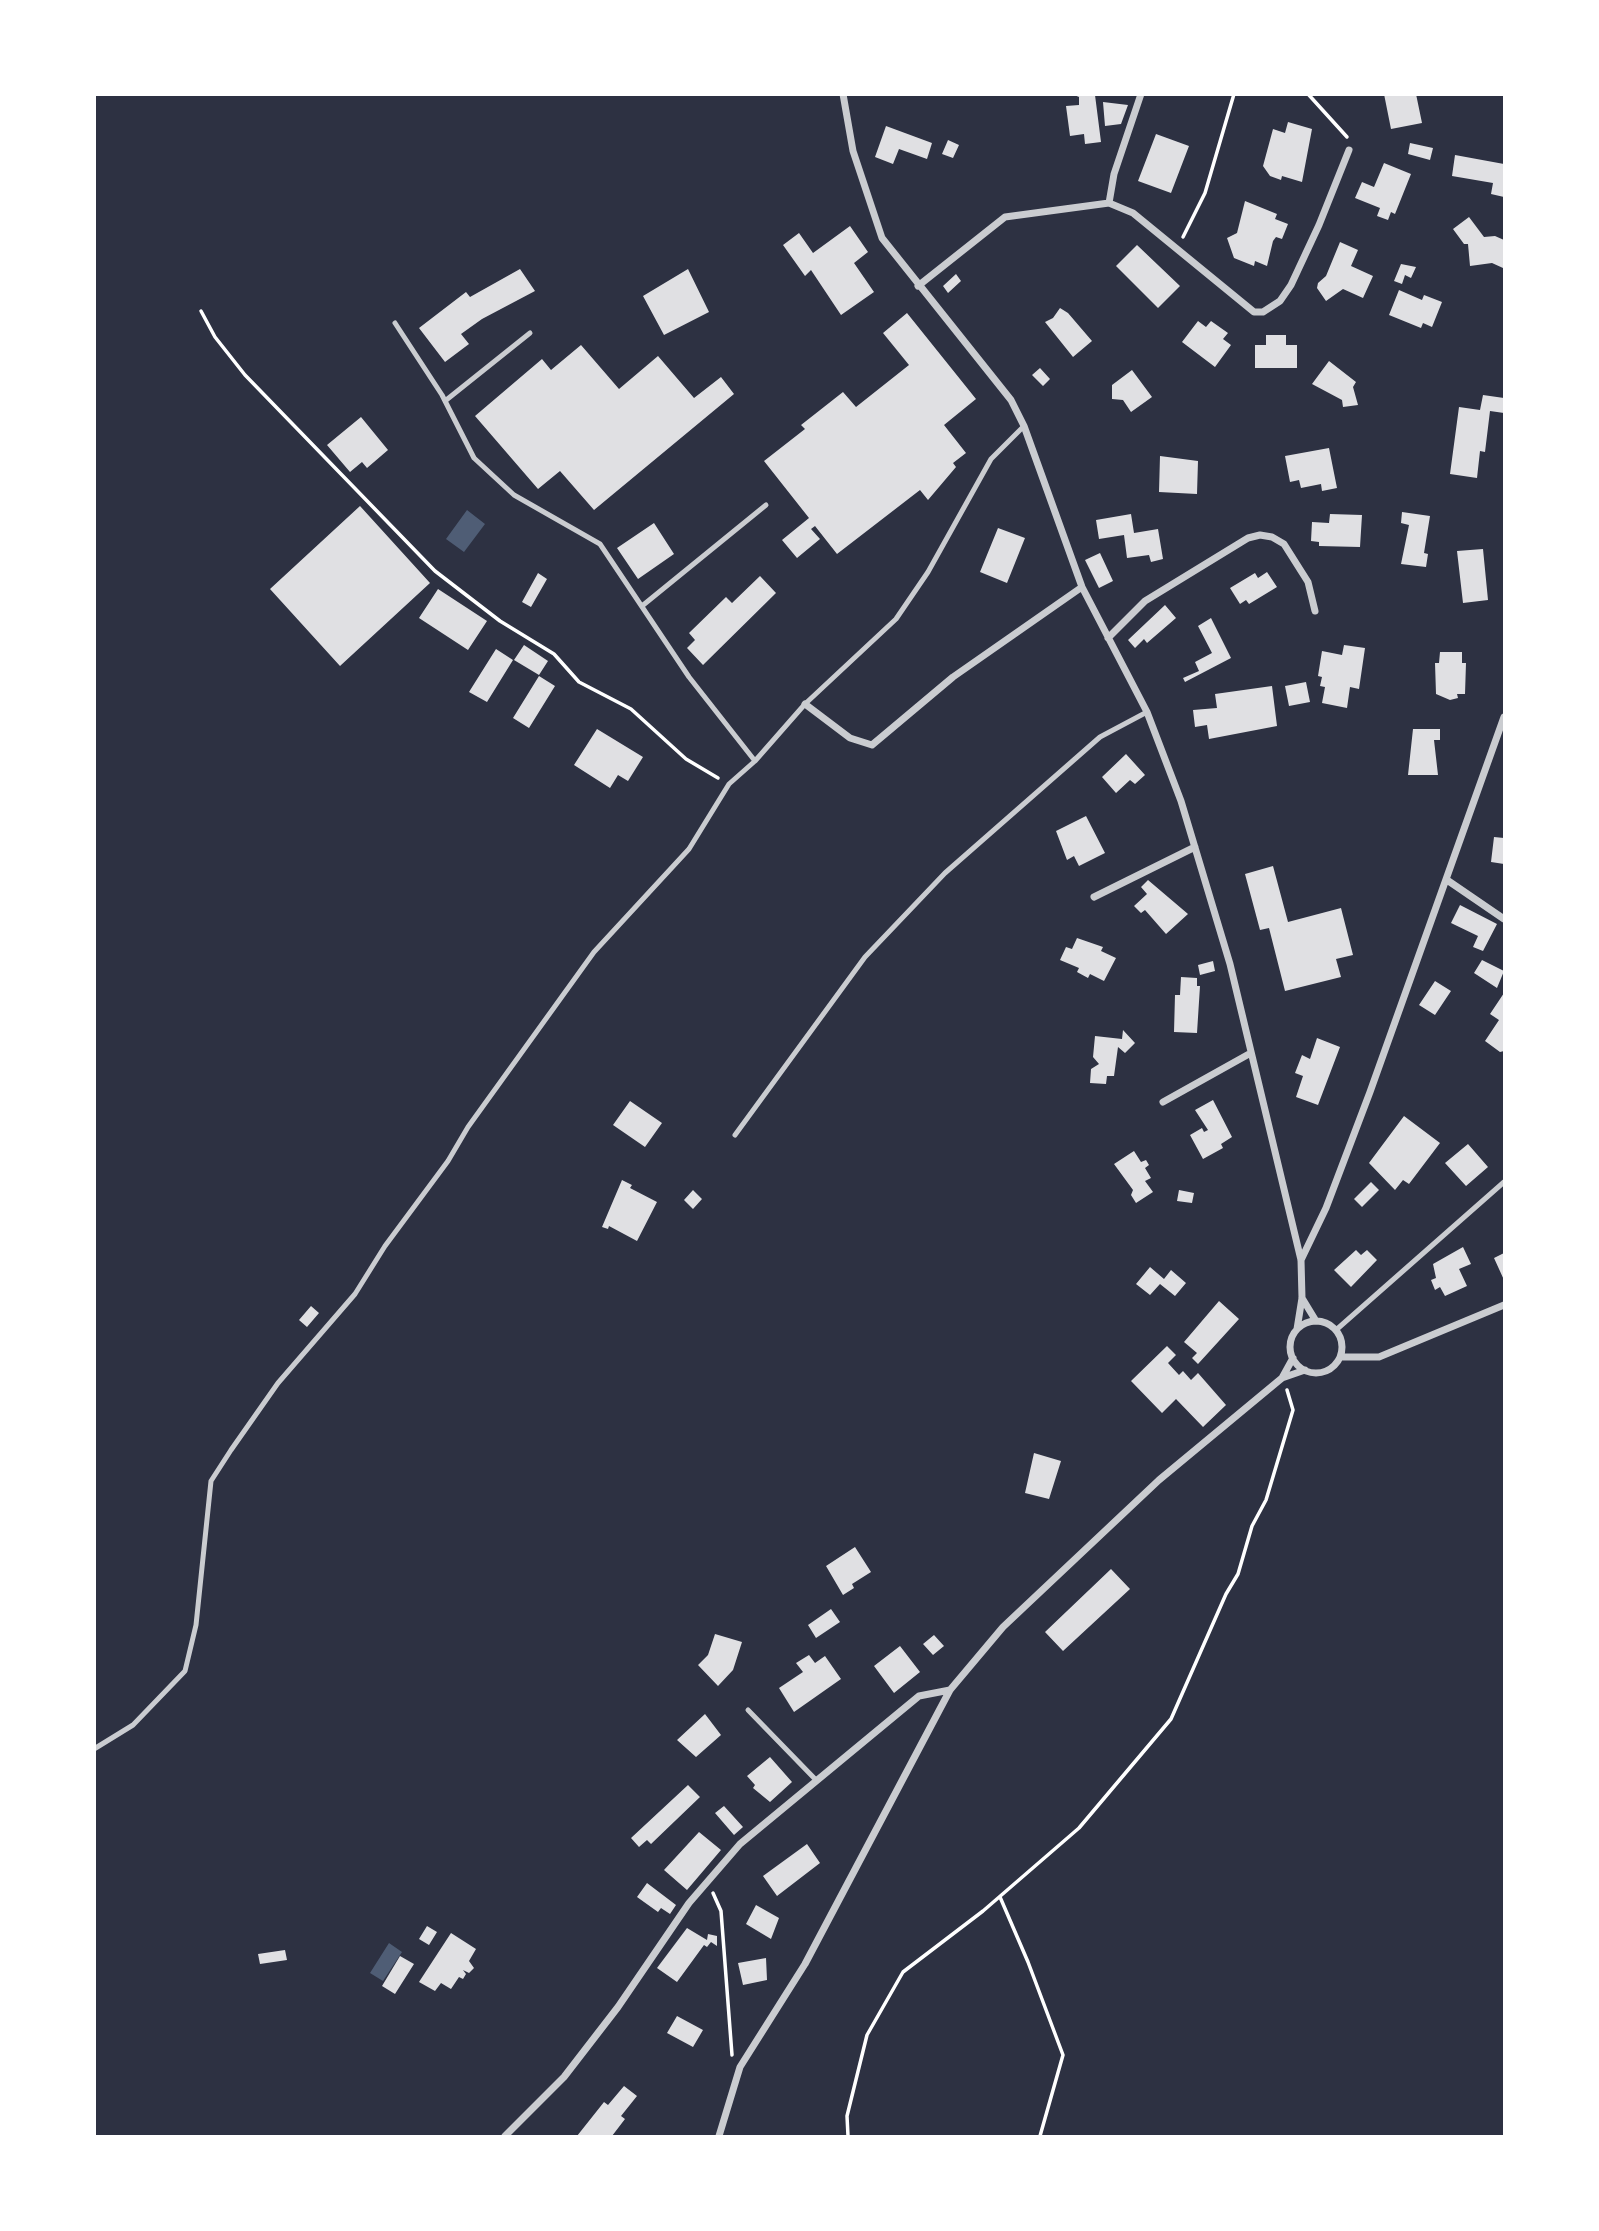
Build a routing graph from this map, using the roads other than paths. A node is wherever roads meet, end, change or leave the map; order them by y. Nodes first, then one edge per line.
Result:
1 (843, 94) edge
2 (1141, 94) edge
3 (1349, 150) road end
4 (1109, 203) junction
5 (918, 286) junction
6 (395, 323) dead end
7 (530, 334) dead end
8 (446, 401) junction
9 (1024, 426) junction
10 (766, 505) dead end
11 (1082, 587) junction
12 (642, 606) junction
13 (1315, 611) dead end
14 (1108, 638) junction
15 (805, 704) junction
16 (1147, 712) junction
17 (1504, 717) edge
18 (755, 761) junction
19 (1195, 847) junction
20 (1447, 880) junction
21 (1094, 897) dead end
22 (1504, 919) edge
23 (1249, 1054) junction
24 (1163, 1102) dead end
25 (736, 1135) dead end
26 (1504, 1182) edge
27 (1301, 1260) junction
28 (1302, 1298) junction
29 (1504, 1305) edge
30 (1316, 1321) junction
31 (1297, 1329) junction
32 (1336, 1330) junction
33 (1340, 1357) junction
34 (1293, 1358) junction
35 (1305, 1370) junction
36 (1282, 1378) junction
37 (950, 1690) junction
38 (748, 1710) dead end
39 (94, 1749) edge
40 (816, 1780) junction
41 (513, 2128) junction
42 (505, 2137) edge
43 (518, 2137) edge
44 (719, 2137) edge

1 - 5 street
2 - 4 street
3 - 4 street
4 - 5 street
5 - 9 street
6 - 8 lane
7 - 8 lane
8 - 12 lane
9 - 11 street
9 - 15 lane
10 - 12 lane
11 - 14 street
11 - 15 street
12 - 18 lane
13 - 14 street
14 - 16 street
15 - 18 lane
16 - 19 street
16 - 25 lane
17 - 20 street
18 - 39 lane
19 - 21 street
19 - 23 street
20 - 22 street
20 - 27 street
23 - 24 street
23 - 27 street
26 - 32 lane
27 - 28 street
28 - 30 street
28 - 31 street
29 - 33 street
30 - 31 street
30 - 32 street
31 - 34 street
32 - 33 street
33 - 35 street
34 - 35 street
34 - 36 street
35 - 36 street
36 - 37 street
37 - 40 street
37 - 44 street
38 - 40 lane
40 - 41 street
41 - 42 street
41 - 43 street

